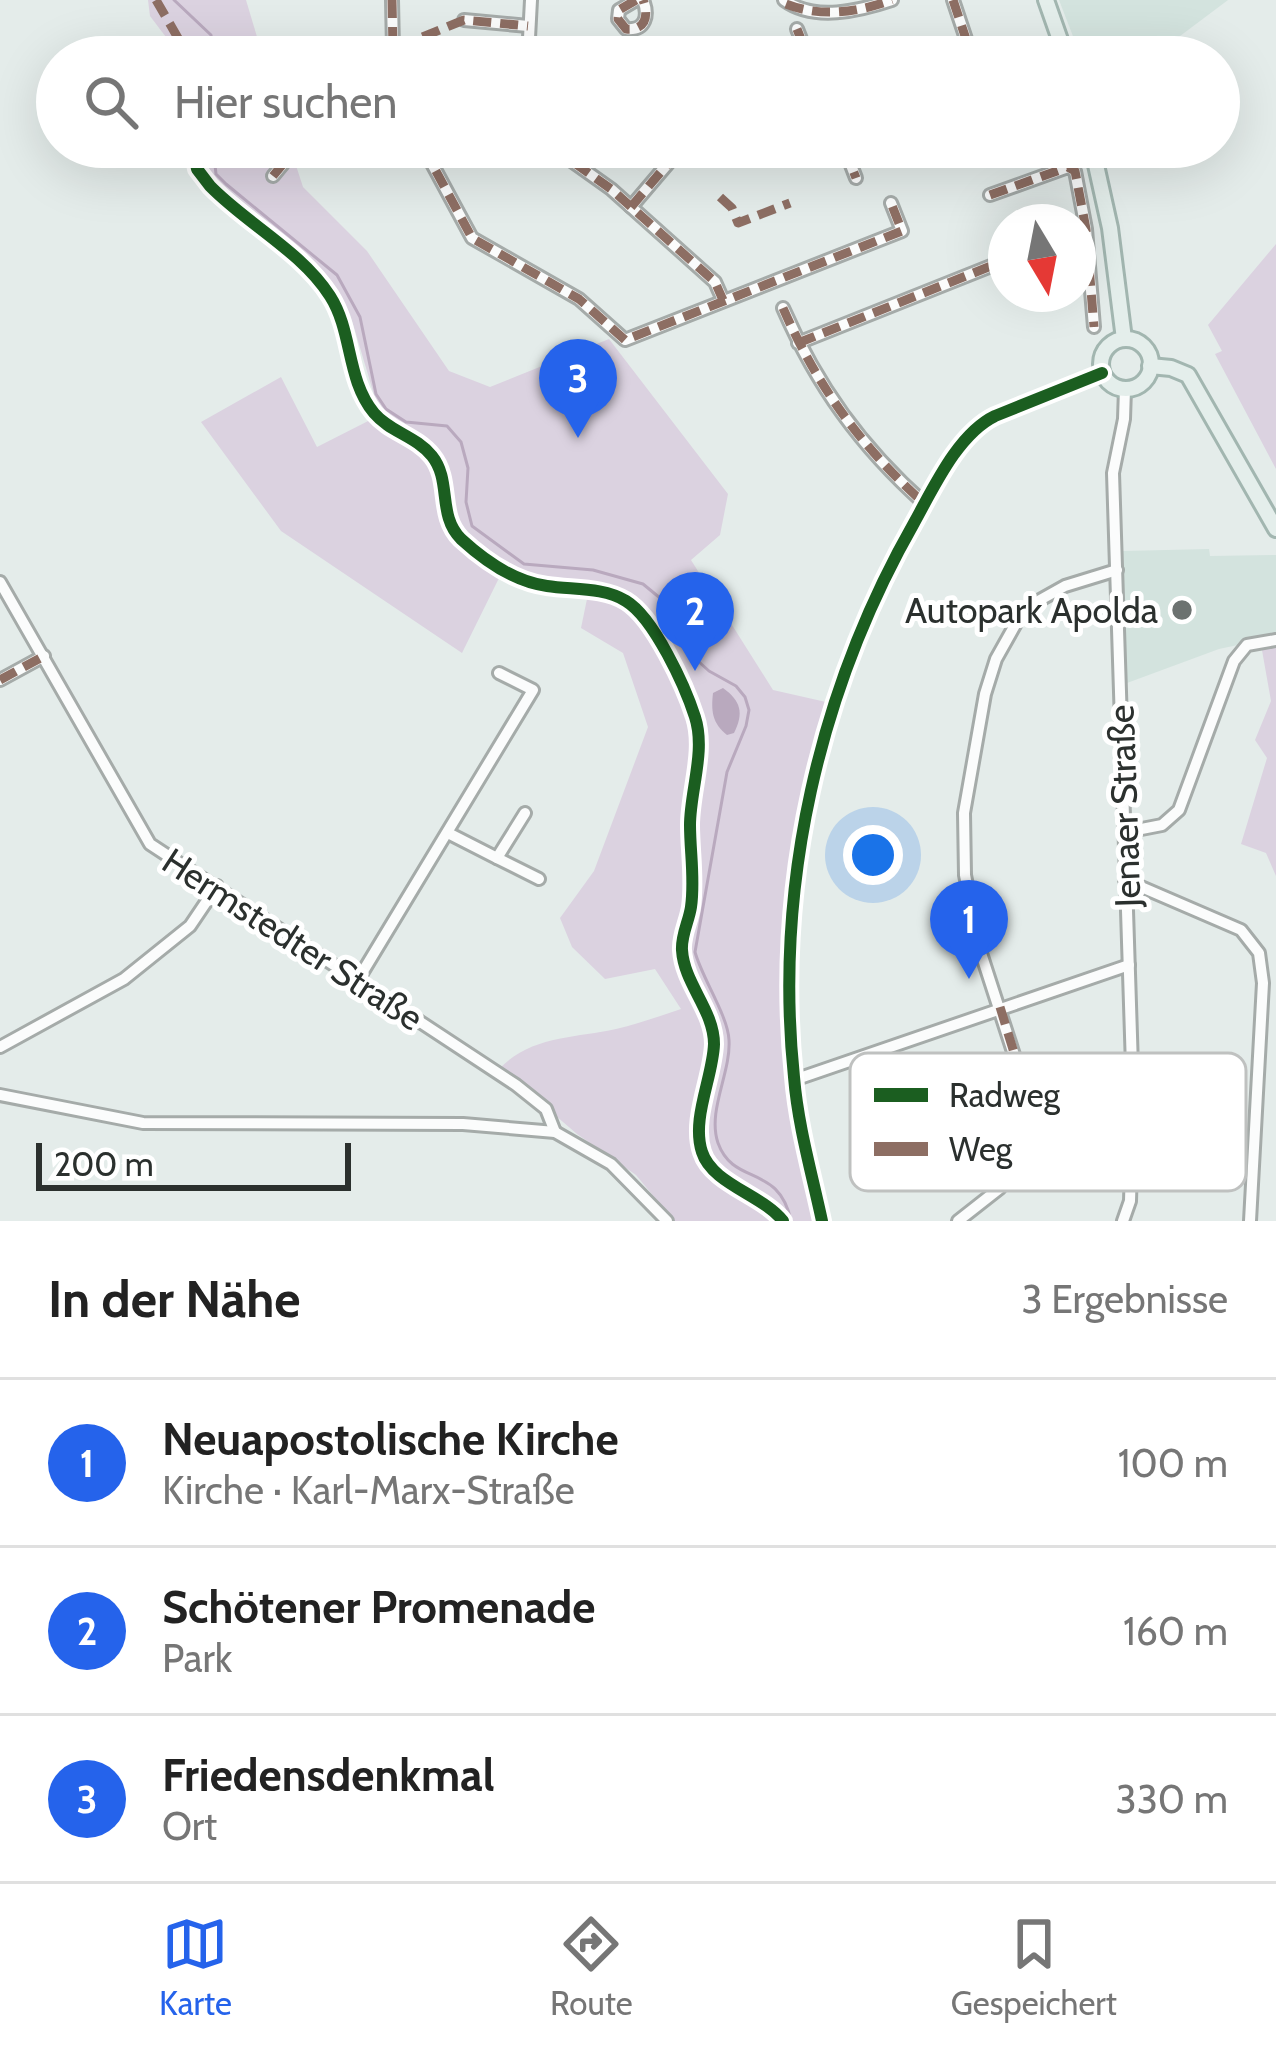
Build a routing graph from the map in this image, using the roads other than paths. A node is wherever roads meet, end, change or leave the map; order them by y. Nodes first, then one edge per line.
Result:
1 (392, 0) edge
2 (531, 0) edge
3 (784, 0) edge
4 (892, 0) edge
5 (953, 0) edge
6 (1046, 0) edge
7 (464, 20) dead end
8 (528, 26) junction
9 (797, 29) dead end
10 (393, 36) edge
11 (528, 36) edge
12 (800, 36) edge
13 (965, 36) edge
14 (1059, 36) edge
15 (280, 168) edge
16 (434, 168) edge
17 (580, 168) edge
18 (666, 168) edge
19 (852, 168) edge
20 (1065, 168) edge
21 (1070, 168) edge
22 (1097, 168) edge
23 (273, 176) dead end
24 (856, 178) dead end
25 (990, 195) dead end
26 (891, 202) dead end
27 (1080, 204) edge
28 (631, 207) junction
29 (988, 267) edge
30 (723, 300) junction
31 (783, 308) dead end
32 (1092, 312) edge
33 (1094, 327) dead end
34 (1124, 340) junction
35 (798, 343) junction
36 (1150, 366) junction
37 (1102, 373) junction
38 (1125, 389) junction
39 (925, 504) junction
40 (1276, 529) edge
41 (1117, 570) junction
42 (0, 582) edge
43 (1276, 640) edge
44 (44, 656) junction
45 (499, 673) dead end
46 (0, 680) edge
47 (525, 813) dead end
48 (1126, 832) junction
49 (448, 833) junction
50 (497, 857) junction
51 (539, 879) dead end
52 (1125, 880) junction
53 (218, 886) junction
54 (1129, 965) junction
55 (356, 982) junction
56 (1000, 1007) junction
57 (0, 1047) edge
58 (870, 1053) edge
59 (1014, 1053) edge
60 (1131, 1053) edge
61 (850, 1060) edge
62 (794, 1080) junction
63 (0, 1095) edge
64 (554, 1132) junction
65 (996, 1191) edge
66 (1130, 1191) edge
67 (667, 1221) edge
68 (822, 1221) edge
69 (958, 1221) edge
70 (1123, 1221) edge
71 (1250, 1221) edge

1 - 10 street
2 - 8 street
3 - 4 street
5 - 13 street
6 - 14 main road
7 - 8 street
8 - 11 street
9 - 12 street
15 - 23 street
16 - 30 street
17 - 28 street
18 - 28 street
19 - 24 street
20 - 25 street
21 - 27 street
22 - 34 main road
26 - 30 street
28 - 30 street
29 - 35 street
31 - 35 street
32 - 33 street
34 - 36 main road
34 - 37 main road
35 - 39 street
36 - 38 main road
36 - 40 main road
37 - 38 main road
37 - 39 street
38 - 41 street, Jenaer Straße
39 - 62 street
41 - 48 street, Jenaer Straße
41 - 56 street
42 - 44 street, Hermstedter Straße
43 - 48 street
44 - 46 street
44 - 53 street, Hermstedter Straße
45 - 49 street
47 - 50 street
48 - 52 street, Jenaer Straße
49 - 50 street
49 - 55 street
50 - 51 street
52 - 54 street, Jenaer Straße
52 - 71 street
53 - 55 street, Hermstedter Straße
53 - 57 street
54 - 56 street
54 - 60 street, Jenaer Straße
55 - 64 street, Hermstedter Straße
56 - 58 street
56 - 59 street
61 - 62 street
62 - 68 street
63 - 64 street, Hermstedter Straße
64 - 67 street, Hermstedter Straße
65 - 69 street
66 - 70 street, Jenaer Straße

